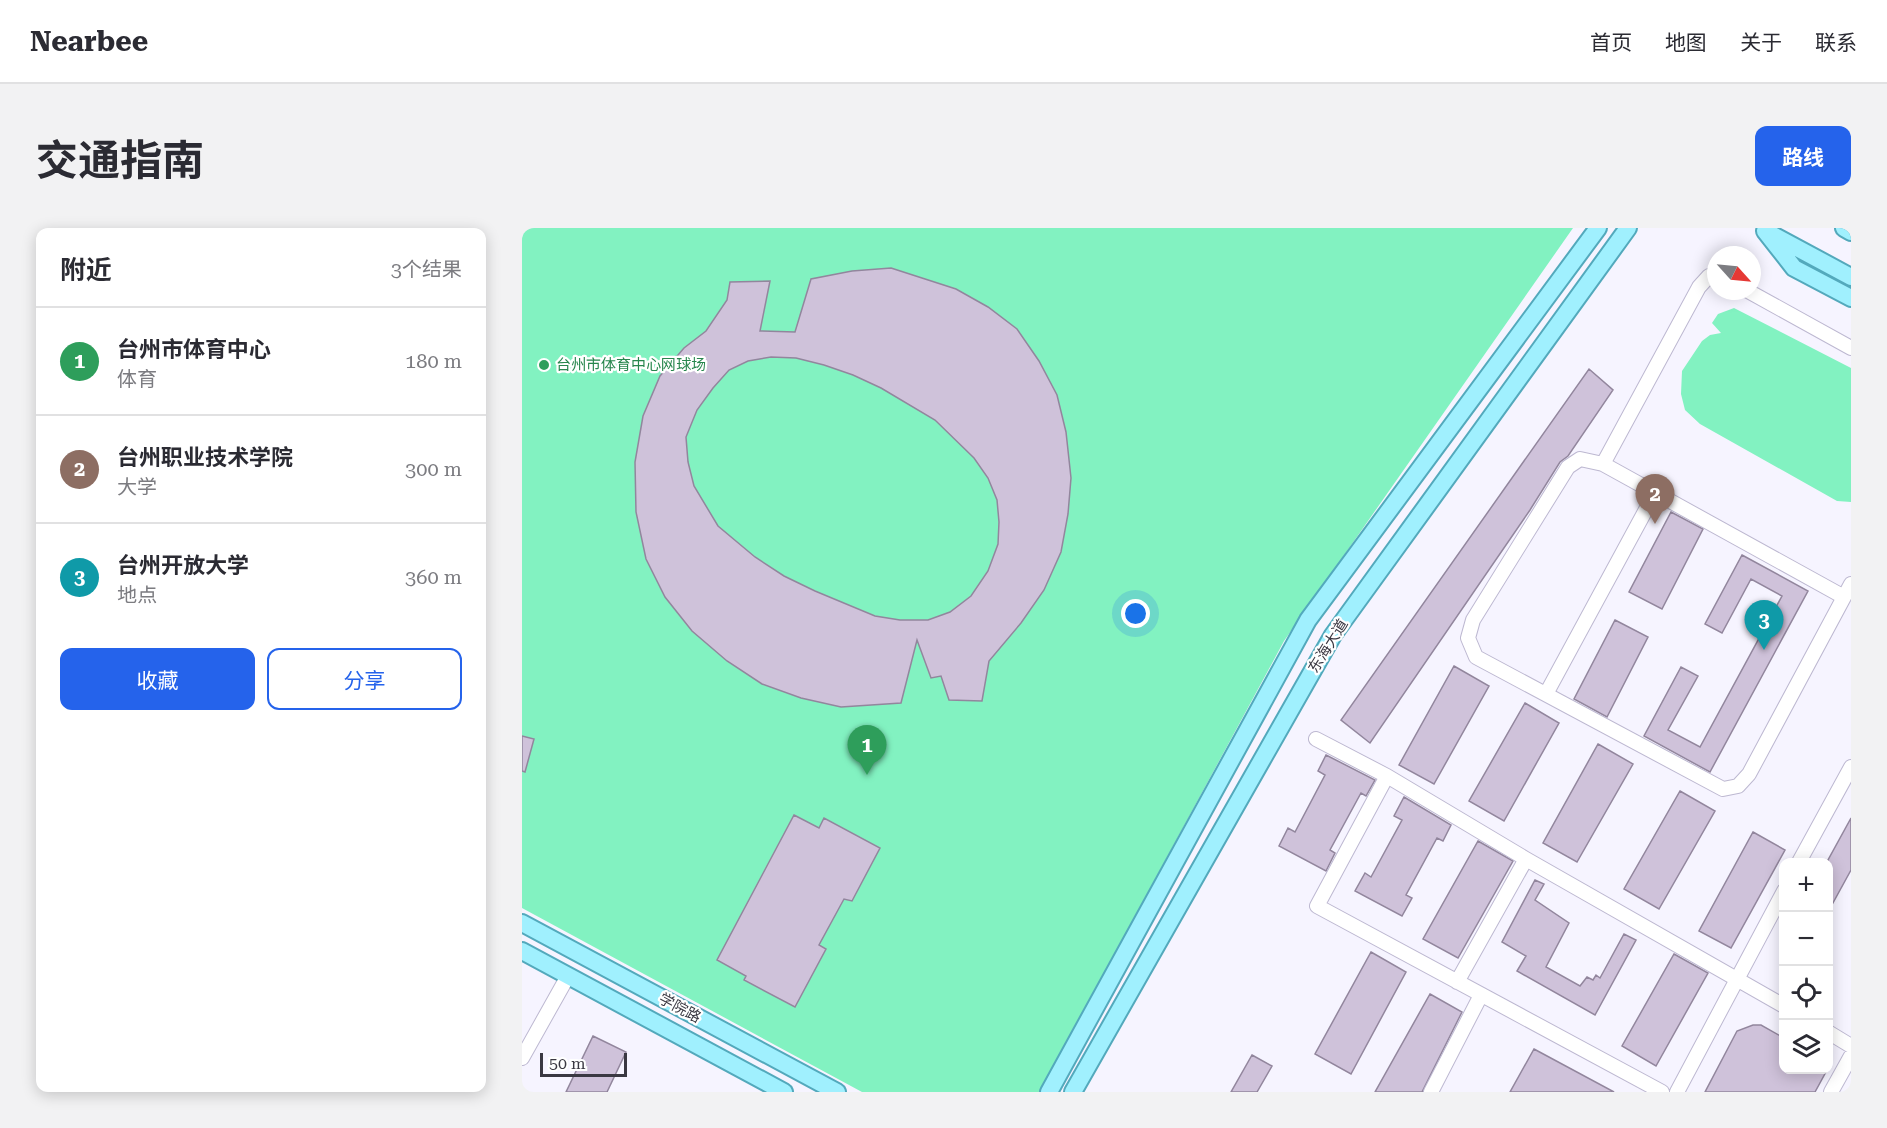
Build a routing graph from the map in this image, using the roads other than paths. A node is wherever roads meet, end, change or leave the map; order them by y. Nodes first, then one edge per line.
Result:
1 (1598, 228) edge
2 (1628, 228) edge
3 (1844, 228) edge
4 (1762, 230) edge
5 (1851, 232) edge
6 (1707, 278) edge
7 (1851, 278) edge
8 (1761, 298) edge
9 (1851, 298) edge
10 (1851, 348) edge
11 (1603, 464) junction
12 (1654, 493) junction
13 (1851, 584) edge
14 (1844, 597) junction
15 (1545, 694) junction
16 (1316, 739) dead end
17 (1851, 767) edge
18 (1387, 777) junction
19 (1801, 858) edge
20 (1526, 859) junction
21 (1779, 900) edge
22 (522, 923) edge
23 (522, 951) edge
24 (567, 976) junction
25 (1736, 978) junction
26 (1457, 982) junction
27 (1481, 995) junction
28 (1779, 1003) edge
29 (1833, 1035) edge
30 (1851, 1046) edge
31 (1851, 1056) edge
32 (522, 1058) edge
33 (784, 1092) edge
34 (837, 1092) edge
35 (1049, 1092) edge
36 (1073, 1092) edge
37 (1431, 1092) edge
38 (1662, 1092) edge
39 (1677, 1092) edge
40 (1831, 1092) edge

1 - 35 main road, 东海大道
2 - 36 main road, 东海大道
3 - 5 main road
4 - 7 main road
4 - 9 main road
6 - 11 street
8 - 10 street
11 - 12 street
11 - 15 street
12 - 14 street
12 - 15 street
13 - 14 street
14 - 15 street
16 - 18 street
17 - 19 street
18 - 20 street
18 - 26 street
20 - 25 street
20 - 26 street
21 - 25 street
22 - 34 main road, 学院路
23 - 24 main road, 学院路
24 - 32 street
24 - 33 main road, 学院路
25 - 28 street
25 - 39 street
26 - 27 street
27 - 37 street
27 - 38 street
29 - 30 street
31 - 40 street

